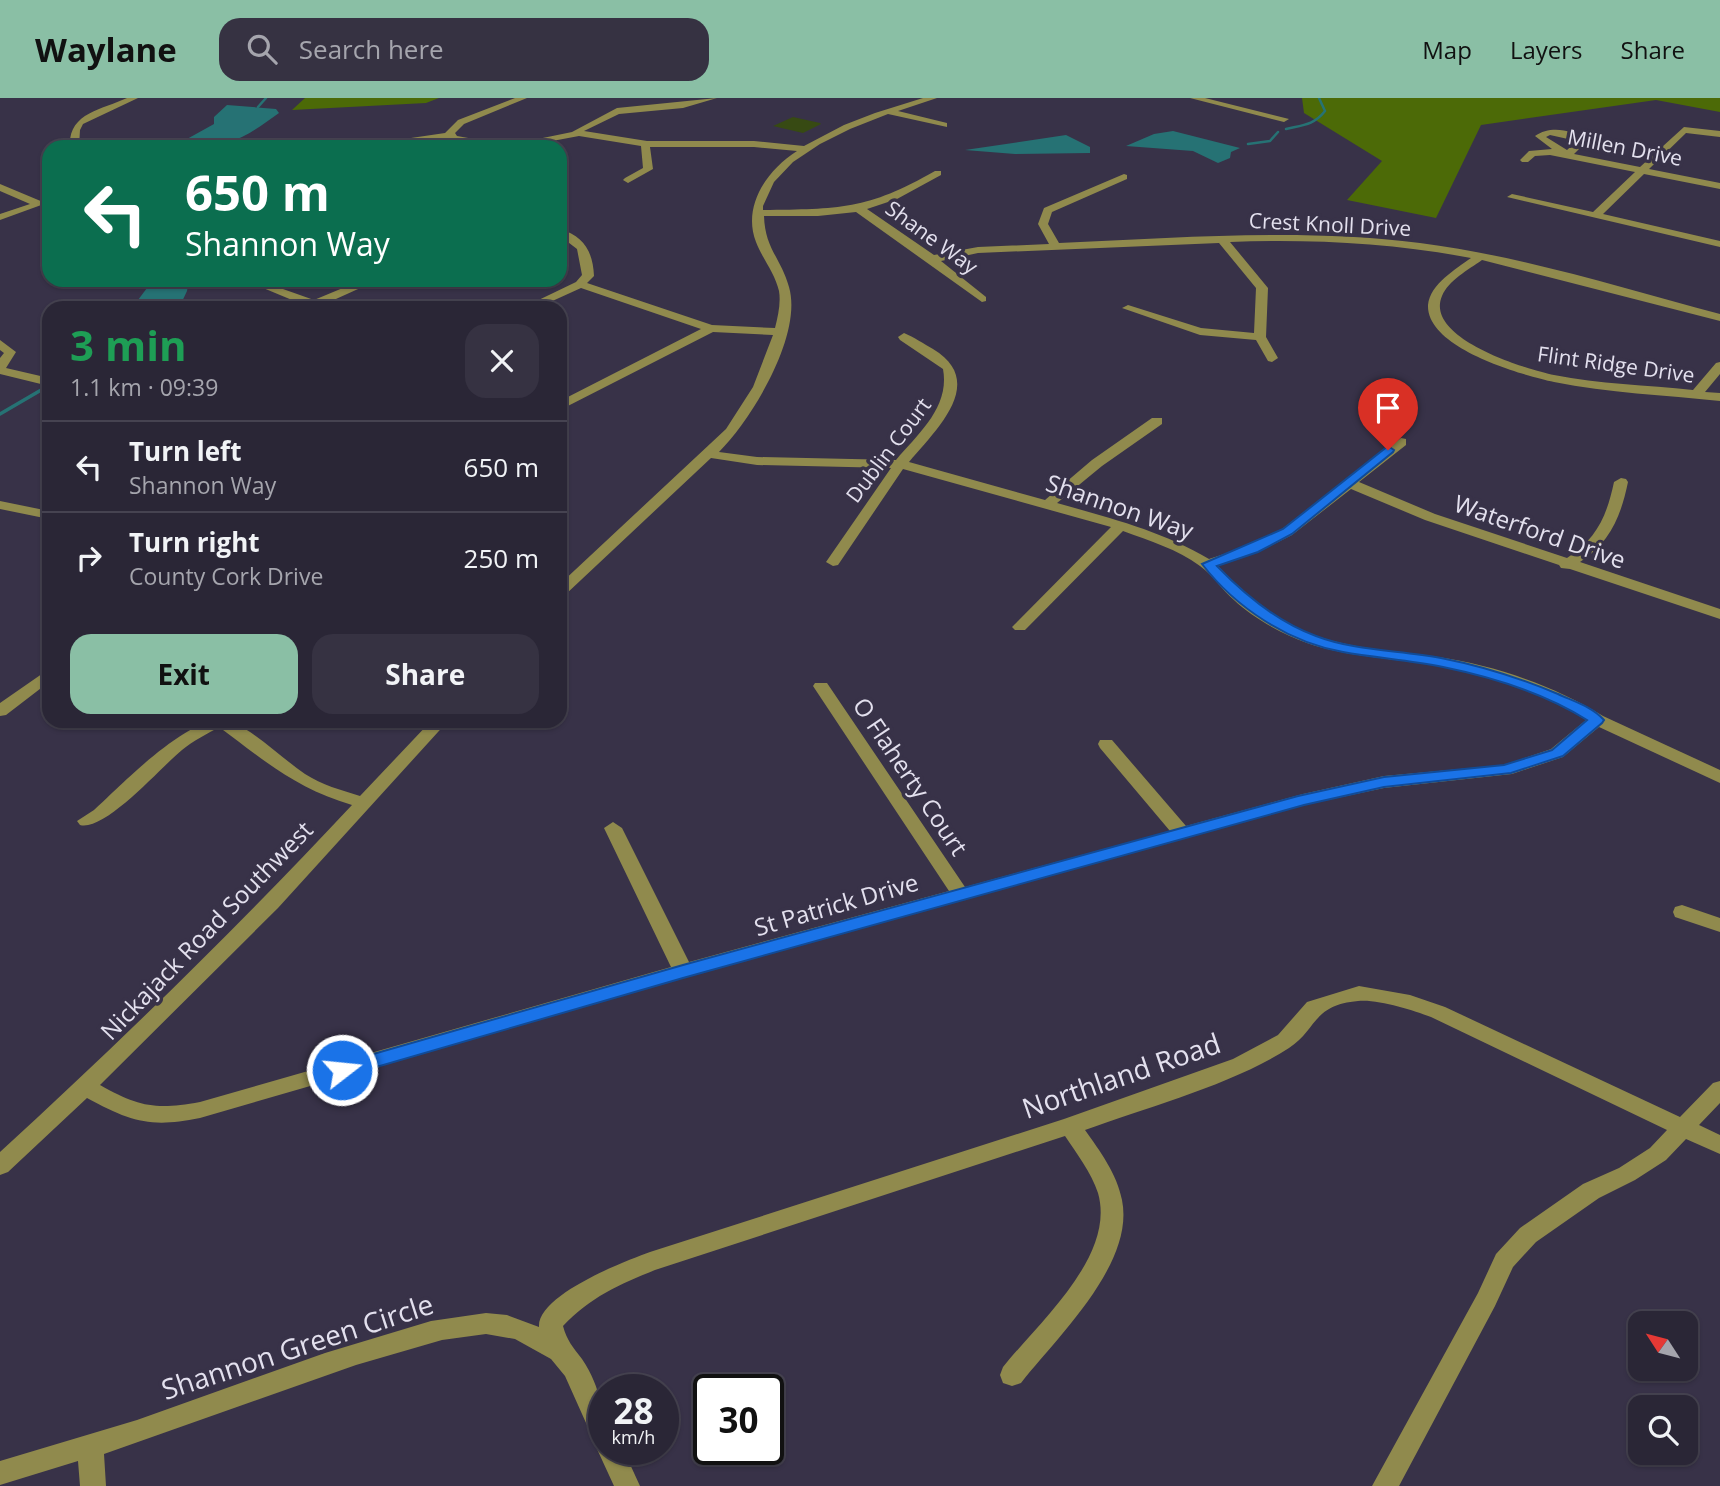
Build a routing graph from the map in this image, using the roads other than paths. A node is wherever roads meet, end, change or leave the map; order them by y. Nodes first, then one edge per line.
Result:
1 (134, 98) edge
2 (523, 98) edge
3 (713, 98) edge
4 (933, 98) edge
5 (1194, 98) edge
6 (886, 111) junction
7 (1284, 119) dead end
8 (944, 125) dead end
9 (579, 134) junction
10 (1720, 134) edge
11 (452, 135) junction
12 (74, 140) edge
13 (418, 140) edge
14 (464, 140) edge
15 (555, 140) edge
16 (645, 144) junction
17 (804, 149) junction
18 (1525, 160) dead end
19 (1642, 170) junction
20 (938, 173) dead end
21 (1124, 177) dead end
22 (628, 180) dead end
23 (1720, 186) edge
24 (0, 187) edge
25 (1512, 197) dead end
26 (858, 208) junction
27 (757, 213) junction
28 (1595, 216) junction
29 (0, 217) edge
30 (567, 234) edge
31 (1222, 239) junction
32 (1720, 244) edge
33 (1056, 247) junction
34 (1478, 258) junction
35 (932, 259) junction
36 (580, 284) junction
37 (267, 287) edge
38 (355, 287) edge
39 (982, 299) dead end
40 (299, 301) edge
41 (322, 301) edge
42 (543, 301) edge
43 (1128, 308) dead end
44 (1720, 317) edge
45 (710, 328) junction
46 (779, 332) junction
47 (904, 337) dead end
48 (1260, 337) junction
49 (0, 344) edge
50 (1272, 358) dead end
51 (1720, 366) edge
52 (0, 369) edge
53 (42, 380) edge
54 (1696, 394) junction
55 (1720, 397) edge
56 (567, 402) edge
57 (1157, 421) dead end
58 (1401, 442) dead end
59 (708, 454) junction
60 (900, 464) junction
61 (1349, 482) junction
62 (1621, 482) dead end
63 (1048, 504) junction
64 (0, 505) edge
65 (42, 514) edge
66 (1121, 525) junction
67 (833, 562) dead end
68 (1208, 564) junction
69 (1566, 565) junction
70 (567, 585) edge
71 (1720, 614) edge
72 (1020, 627) dead end
73 (42, 679) edge
74 (821, 686) dead end
75 (0, 711) edge
76 (1597, 720) junction
77 (204, 728) edge
78 (232, 728) edge
79 (433, 728) edge
80 (1105, 744) dead end
81 (1720, 777) edge
82 (363, 803) junction
83 (86, 821) dead end
84 (613, 828) dead end
85 (1182, 833) junction
86 (960, 894) junction
87 (1682, 912) dead end
88 (1720, 925) edge
89 (683, 971) junction
90 (85, 1087) junction
91 (1720, 1089) edge
92 (1070, 1126) junction
93 (1686, 1127) junction
94 (1720, 1145) edge
95 (0, 1166) edge
96 (557, 1348) junction
97 (1012, 1375) dead end
98 (588, 1399) edge
99 (90, 1445) junction
100 (617, 1465) edge
101 (0, 1473) edge
102 (93, 1486) edge
103 (627, 1486) edge
104 (1385, 1486) edge

1 - 12 street
2 - 11 street
3 - 9 street
4 - 6 street
5 - 7 street
6 - 8 street
6 - 17 street
9 - 15 street
9 - 16 street
10 - 19 street
11 - 13 street
11 - 14 street
16 - 17 street
16 - 22 street
17 - 27 street
18 - 19 street, Millen Drive
19 - 23 street, Millen Drive
19 - 28 street
20 - 26 street
21 - 33 street
24 - 29 street
25 - 28 street
26 - 27 street
26 - 35 street, Shane Way
27 - 46 street
28 - 32 street
30 - 36 street
31 - 33 street, Crest Knoll Drive
31 - 34 street, Crest Knoll Drive
31 - 48 street
33 - 35 street, Crest Knoll Drive
34 - 44 street, Crest Knoll Drive
34 - 54 street, Flint Ridge Drive
35 - 39 street, Shane Way
36 - 42 street
36 - 45 street
37 - 40 street
38 - 41 street
43 - 48 street
45 - 46 street
45 - 56 street
46 - 59 street
47 - 60 street, Dublin Court
48 - 50 street
49 - 52 street
51 - 54 street
52 - 53 street
54 - 55 street, Flint Ridge Drive
57 - 63 street
58 - 61 street
59 - 60 street, Shannon Way
59 - 70 street
60 - 63 street, Shannon Way
60 - 67 street, Dublin Court
61 - 68 street
61 - 69 street, Waterford Drive
62 - 69 street
63 - 66 street, Shannon Way
64 - 65 street
66 - 68 street, Shannon Way
66 - 72 street
68 - 76 street, Shannon Way
69 - 71 street, Waterford Drive
73 - 75 street
74 - 86 street, O Flaherty Court
76 - 81 street, Shannon Way
76 - 85 street, St Patrick Drive
77 - 83 street
78 - 82 street
79 - 82 street, Nickajack Road Southwest
80 - 85 street
82 - 90 street, Nickajack Road Southwest
84 - 89 street
85 - 86 street, St Patrick Drive
86 - 89 street, St Patrick Drive
87 - 88 street
89 - 90 street, St Patrick Drive
90 - 95 street, Nickajack Road Southwest
91 - 93 street
92 - 93 street, Northland Road
92 - 96 street, Northland Road
92 - 97 street
93 - 94 street, Northland Road
93 - 104 street
96 - 98 street, Shannon Green Circle
96 - 99 street, Shannon Green Circle
99 - 101 street, Shannon Green Circle
99 - 102 street
100 - 103 street

